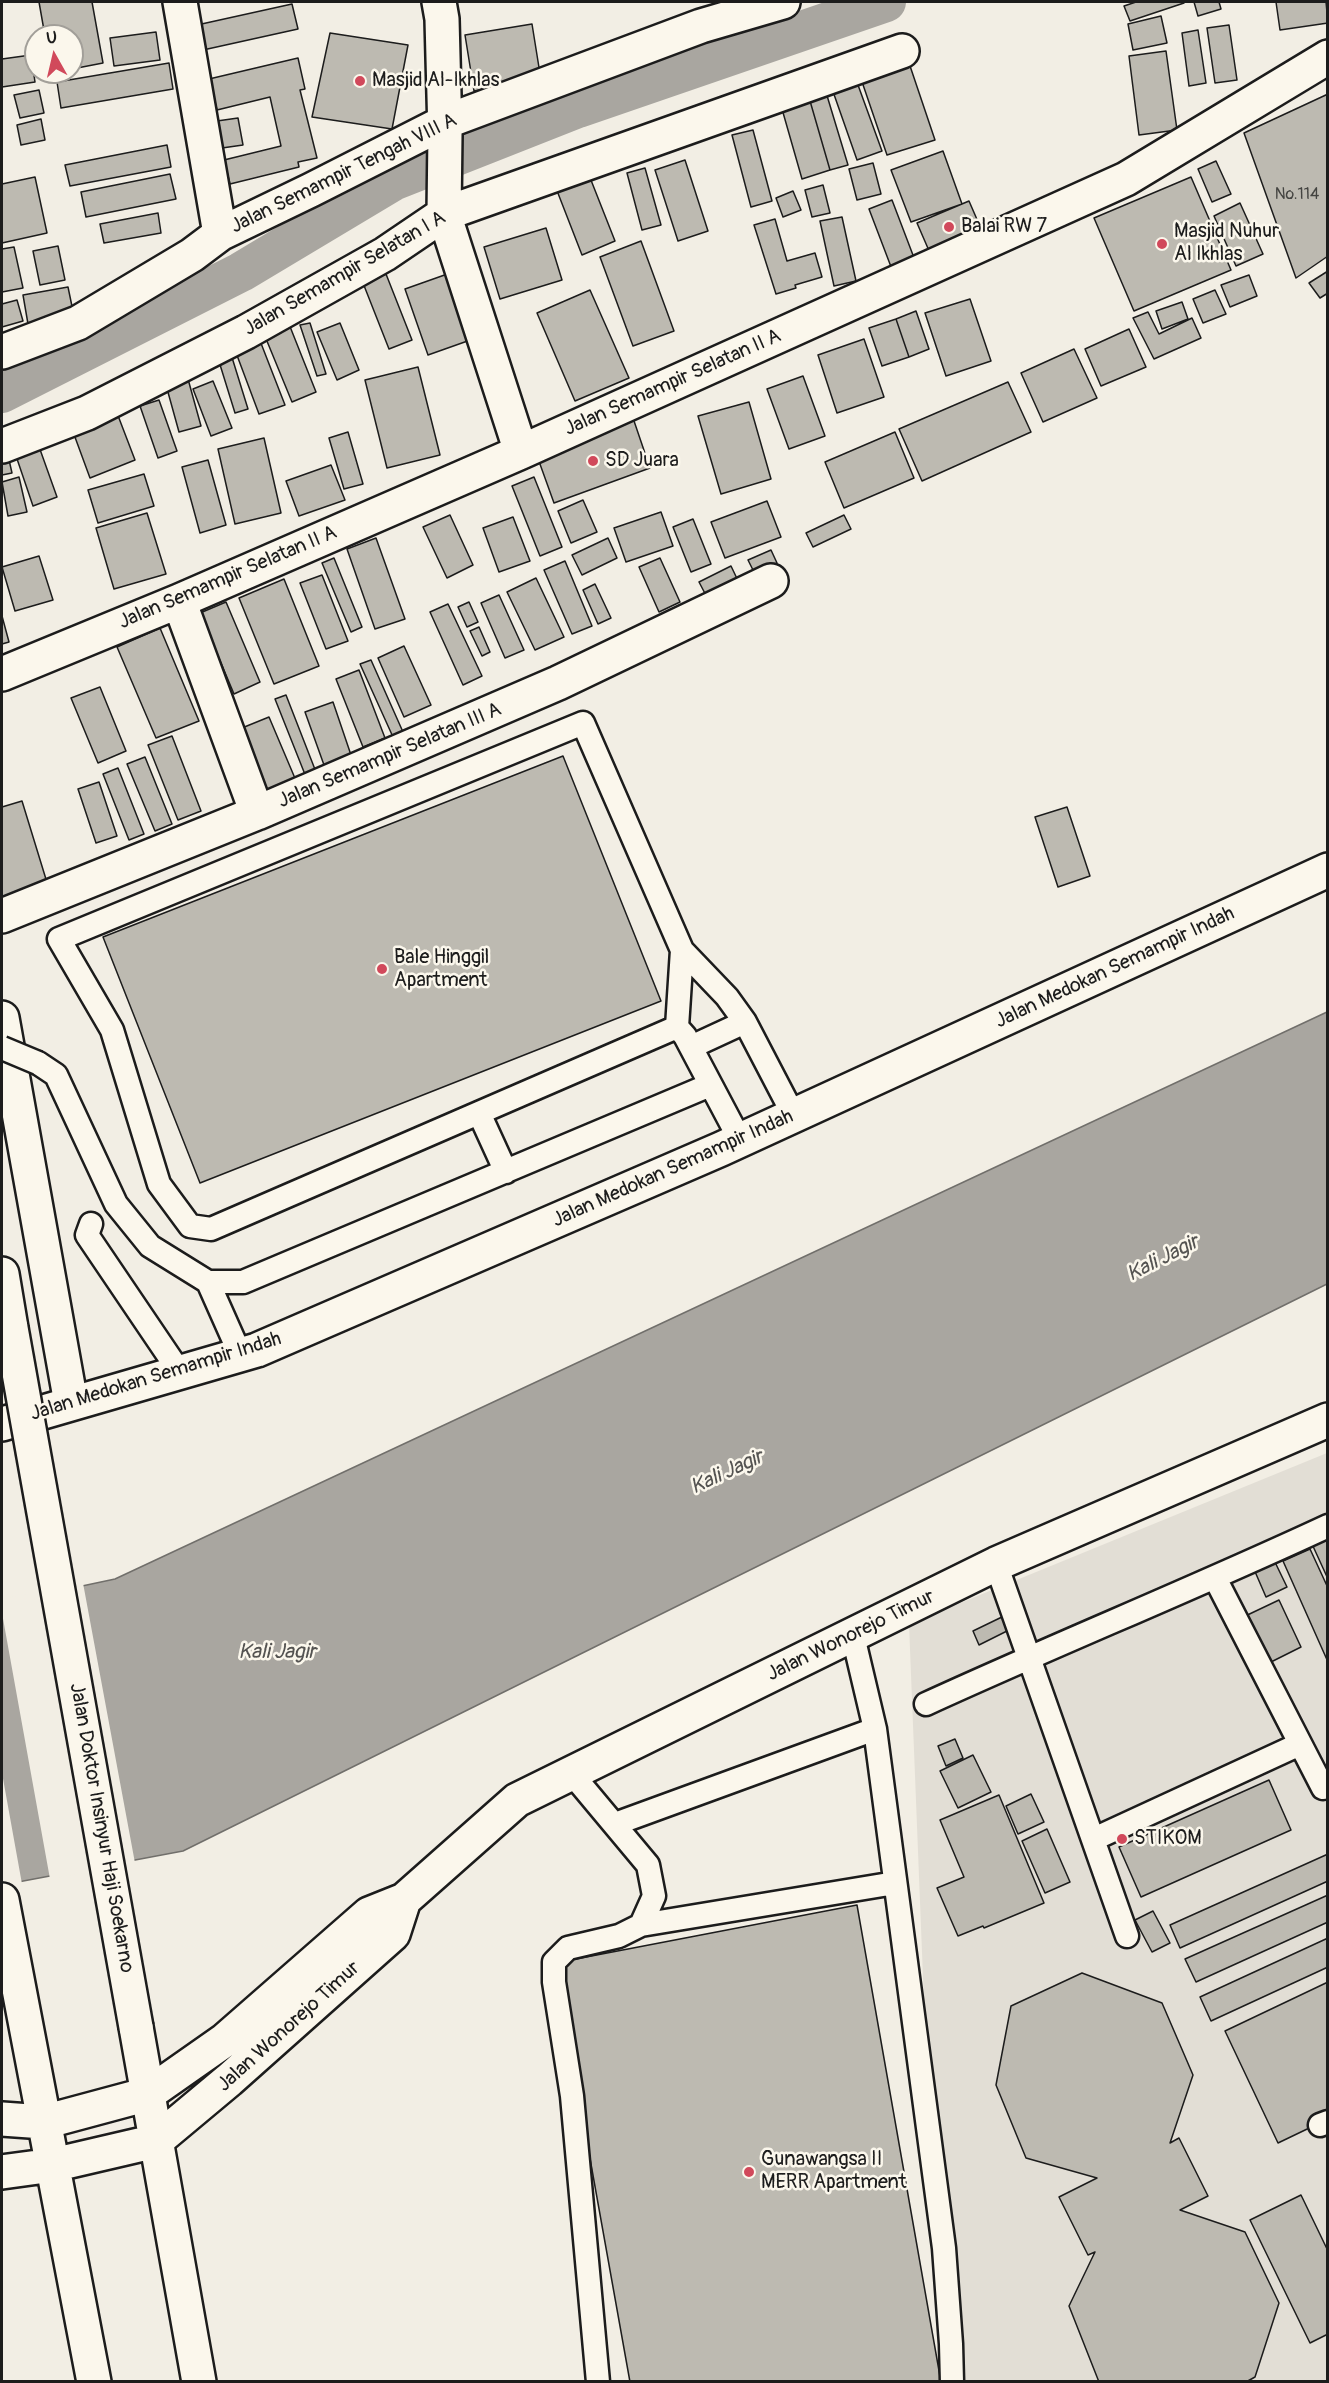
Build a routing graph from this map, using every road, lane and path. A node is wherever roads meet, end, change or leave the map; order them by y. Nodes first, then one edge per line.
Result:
1 (180, 2) edge
2 (439, 2) edge
3 (783, 2) edge
4 (699, 14) edge
5 (902, 51) dead end
6 (1328, 57) edge
7 (445, 128) junction
8 (444, 204) junction
9 (220, 234) junction
10 (2, 351) edge
11 (2, 446) edge
12 (521, 452) junction
13 (771, 581) dead end
14 (179, 601) junction
15 (2, 674) edge
16 (257, 813) junction
17 (1328, 870) edge
18 (2, 916) edge
19 (682, 950) junction
20 (2, 1018) edge
21 (745, 1022) junction
22 (677, 1026) junction
23 (691, 1047) junction
24 (2, 1048) edge
25 (710, 1085) junction
26 (479, 1113) junction
27 (794, 1116) junction
28 (740, 1140) junction
29 (506, 1172) junction
30 (91, 1224) dead end
31 (2, 1274) edge
32 (208, 1282) junction
33 (240, 1354) junction
34 (179, 1371) junction
35 (71, 1403) junction
36 (1328, 1420) edge
37 (2, 1424) edge
38 (1328, 1526) edge
39 (996, 1564) junction
40 (1215, 1578) junction
41 (852, 1636) junction
42 (1029, 1657) junction
43 (926, 1704) dead end
44 (875, 1729) junction
45 (1300, 1744) junction
46 (572, 1774) junction
47 (1323, 1788) dead end
48 (615, 1824) junction
49 (1094, 1839) junction
50 (896, 1882) junction
51 (2, 1900) edge
52 (405, 1900) junction
53 (641, 1925) junction
54 (1127, 1936) dead end
55 (148, 2094) junction
56 (2, 2119) edge
57 (44, 2122) junction
58 (156, 2141) junction
59 (53, 2166) junction
60 (2, 2172) edge
61 (94, 2382) edge
62 (199, 2382) edge
63 (598, 2382) edge
64 (952, 2382) edge

1 - 9 street
2 - 7 street
3 - 4 street, Jalan Semampir Tengah VIII A
4 - 7 street, Jalan Semampir Tengah VIII A
5 - 8 street, Jalan Semampir Selatan I A
6 - 12 street, Jalan Semampir Selatan II A
7 - 8 street
7 - 9 street, Jalan Semampir Tengah VIII A
8 - 11 street, Jalan Semampir Selatan I A
8 - 12 street
9 - 10 street, Jalan Semampir Tengah VIII A
12 - 14 street, Jalan Semampir Selatan II A
13 - 16 street, Jalan Semampir Selatan III A
14 - 15 street, Jalan Semampir Selatan II A
14 - 16 street
16 - 18 street, Jalan Semampir Selatan III A
17 - 27 street, Jalan Medokan Semampir Indah
19 - 21 lane
19 - 22 lane
19 - 26 lane
20 - 35 street
21 - 23 lane
21 - 27 lane
22 - 23 lane
22 - 26 lane
23 - 25 lane
24 - 32 lane, bridge
25 - 28 lane
25 - 29 lane
26 - 29 lane
27 - 28 street, Jalan Medokan Semampir Indah
28 - 33 street, Jalan Medokan Semampir Indah
29 - 32 lane
30 - 34 lane
31 - 55 street, Jalan Doktor Insinyur Haji Soekarno, bridge
32 - 33 lane
33 - 34 street, Jalan Medokan Semampir Indah
34 - 35 street, Jalan Medokan Semampir Indah
35 - 37 street, Jalan Medokan Semampir Indah
36 - 39 street, Jalan Wonorejo Timur
38 - 40 lane
39 - 41 street, Jalan Wonorejo Timur
39 - 42 lane
40 - 42 lane
40 - 45 lane
41 - 44 lane
41 - 46 street, Jalan Wonorejo Timur
42 - 43 lane
42 - 49 lane
44 - 48 lane
44 - 50 lane
45 - 47 lane
45 - 49 lane
46 - 48 lane
46 - 52 street, Jalan Wonorejo Timur
48 - 53 lane
49 - 54 lane
50 - 53 lane
50 - 64 lane
51 - 57 street
52 - 55 street, Jalan Wonorejo Timur
52 - 58 street, Jalan Wonorejo Timur
53 - 63 lane
55 - 57 street, Jalan Wonorejo Timur
55 - 58 street, Jalan Doktor Insinyur Haji Soekarno
56 - 57 street, Jalan Wonorejo Timur
57 - 59 street
58 - 59 street
58 - 62 street, Jalan Doktor Insinyur Haji Soekarno
59 - 60 street
59 - 61 street

